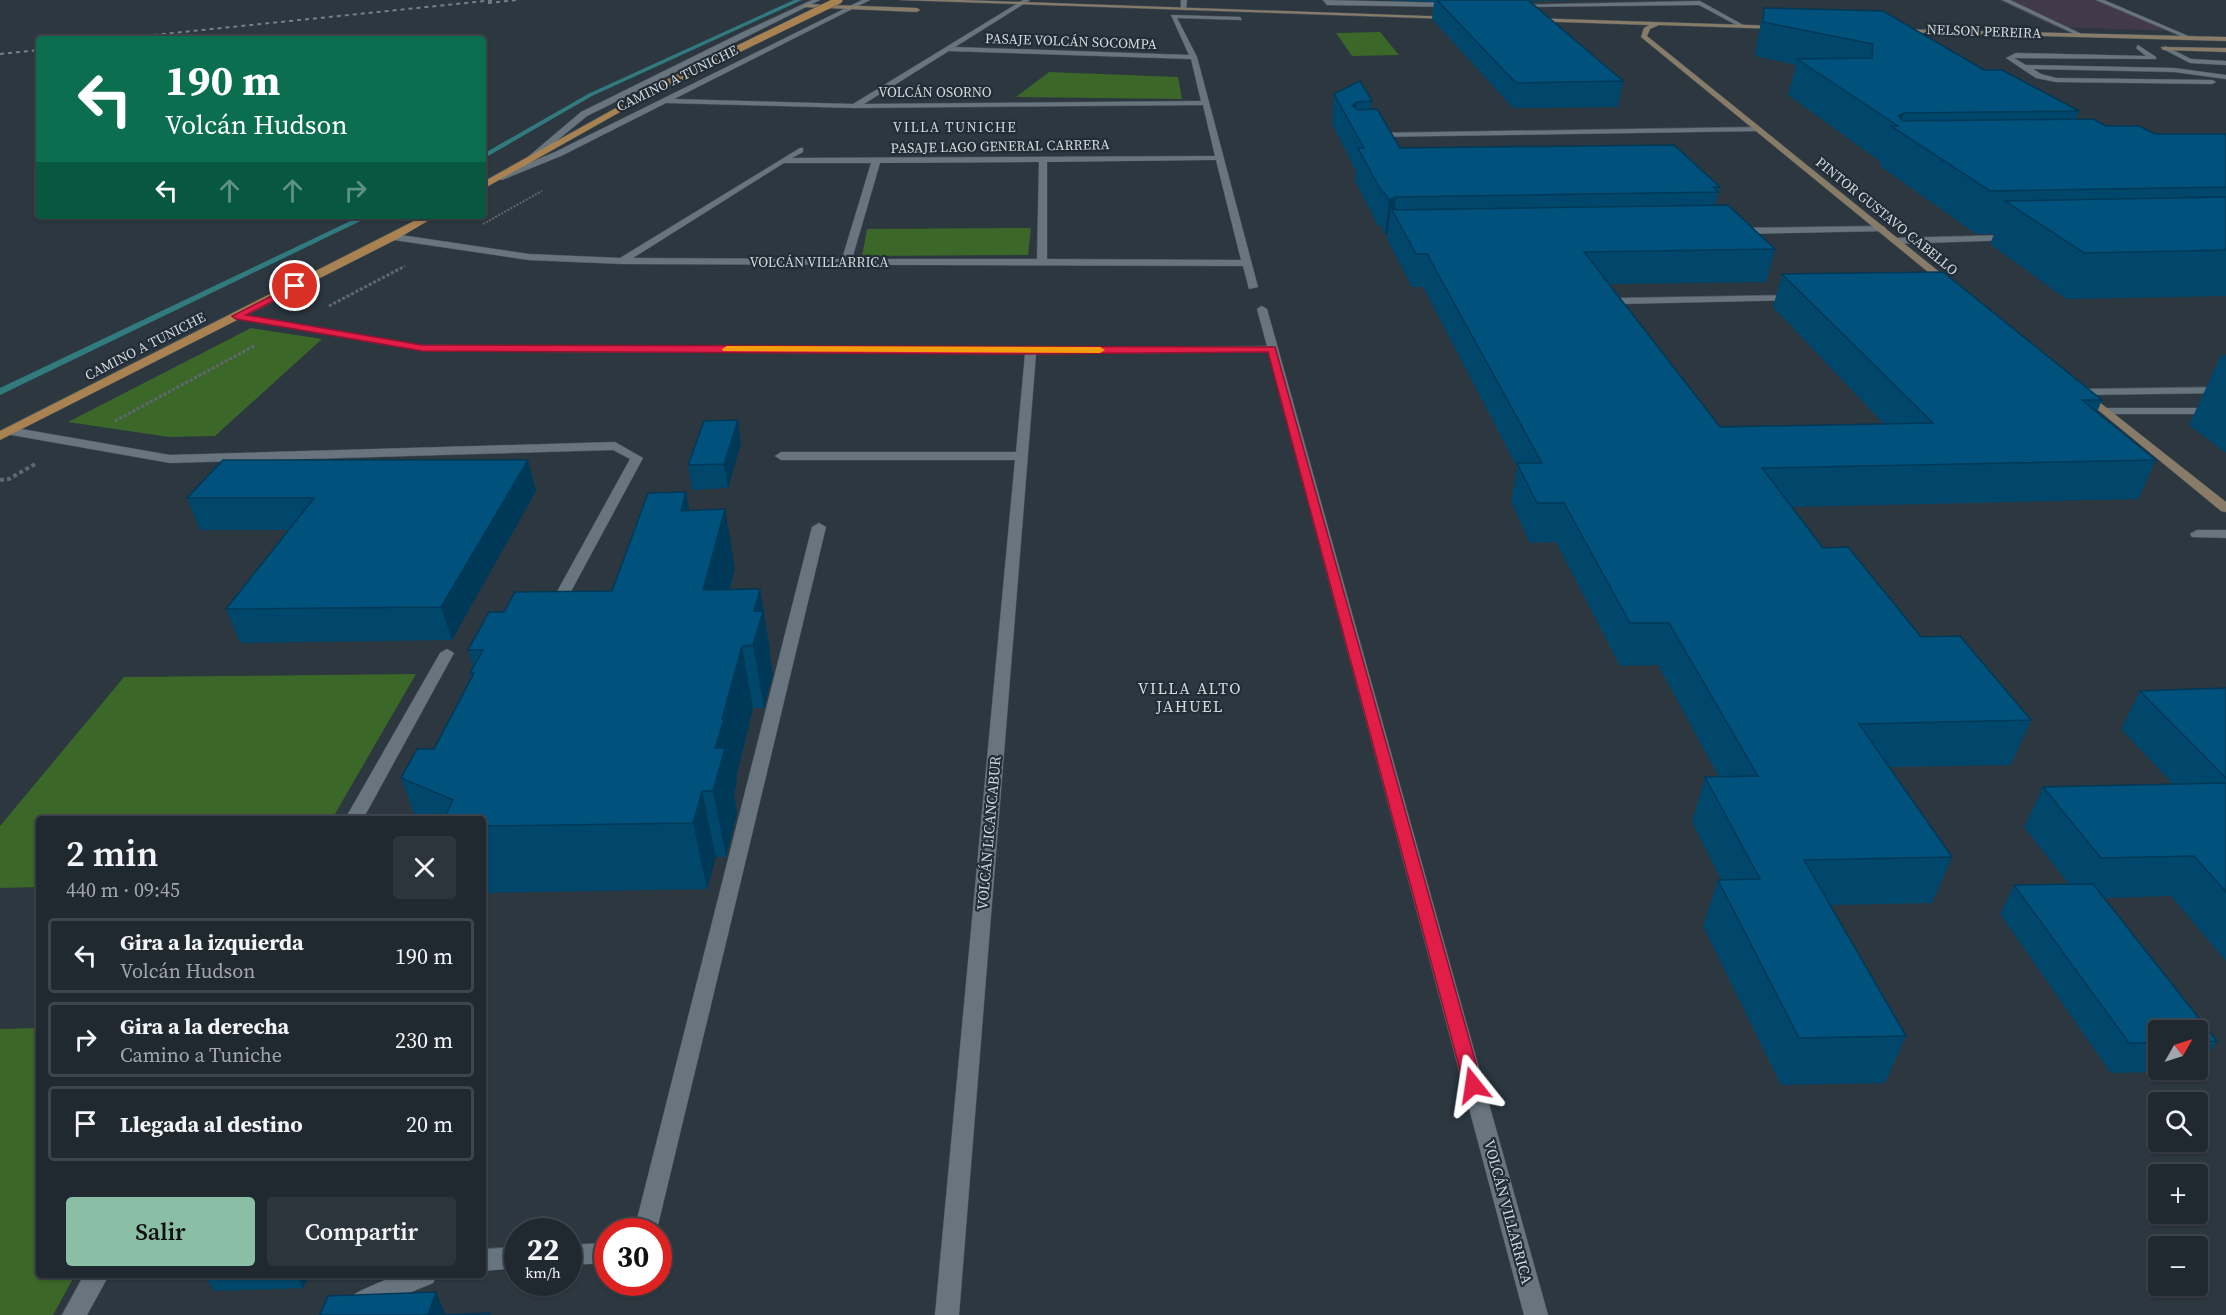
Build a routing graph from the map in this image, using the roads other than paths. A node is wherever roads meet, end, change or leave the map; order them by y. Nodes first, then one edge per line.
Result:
1 (817, 0) edge
2 (839, 0) edge
3 (867, 0) edge
4 (903, 0) edge
5 (1184, 0) edge
6 (1326, 0) edge
7 (2005, 0) edge
8 (2100, 0) edge
9 (1024, 2) edge
10 (1462, 5) edge
11 (1510, 5) edge
12 (805, 6) junction
13 (852, 8) junction
14 (1184, 9) junction
15 (1207, 9) junction
16 (925, 10) dead end
17 (995, 12) dead end
18 (1007, 12) junction
19 (1019, 13) dead end
20 (1138, 16) dead end
21 (1173, 16) junction
22 (1456, 17) edge
23 (1240, 19) dead end
24 (1527, 19) edge
25 (1598, 21) junction
26 (1665, 23) junction
27 (1718, 25) junction
28 (1743, 26) junction
29 (1781, 27) junction
30 (1792, 27) edge
31 (1882, 30) edge
32 (1961, 32) junction
33 (1644, 33) junction
34 (1660, 33) dead end
35 (1731, 34) dead end
36 (1778, 36) edge
37 (2083, 36) junction
38 (2113, 37) junction
39 (2190, 38) junction
40 (2226, 39) edge
41 (1975, 43) dead end
42 (2131, 47) junction
43 (2165, 48) junction
44 (947, 49) junction
45 (2226, 50) edge
46 (1194, 57) junction
47 (2226, 63) edge
48 (2025, 67) junction
49 (2198, 74) junction
50 (2226, 77) edge
51 (2212, 82) junction
52 (2222, 87) dead end
53 (664, 101) junction
54 (1206, 103) junction
55 (855, 106) junction
56 (1758, 129) junction
57 (1367, 136) edge
58 (800, 150) dead end
59 (1220, 158) junction
60 (1043, 159) junction
61 (781, 161) junction
62 (876, 161) junction
63 (525, 163) junction
64 (499, 178) junction
65 (486, 184) edge
66 (426, 219) edge
67 (1882, 229) junction
68 (1723, 232) edge
69 (394, 237) junction
70 (2026, 238) edge
71 (1895, 241) junction
72 (622, 261) junction
73 (846, 263) junction
74 (1042, 263) junction
75 (1247, 263) junction
76 (1252, 287) dead end
77 (1954, 288) edge
78 (1808, 298) edge
79 (1619, 301) edge
80 (1263, 309) dead end
81 (236, 316) junction
82 (1272, 349) junction
83 (1031, 351) junction
84 (2226, 390) edge
85 (2226, 411) edge
86 (2107, 412) junction
87 (5, 433) edge
88 (781, 456) dead end
89 (1022, 456) junction
90 (2226, 508) edge
91 (819, 527) dead end
92 (2197, 534) dead end
93 (2226, 534) edge
94 (549, 619) edge
95 (447, 653) dead end
96 (356, 816) edge
97 (648, 1218) edge
98 (504, 1258) edge
99 (486, 1260) edge
100 (95, 1278) edge
101 (418, 1278) edge
102 (74, 1315) edge
103 (344, 1315) edge
104 (947, 1315) edge
105 (1536, 1315) edge

1 - 12 street, CAMINO A TUNICHE
2 - 63 main road, CAMINO A TUNICHE, bridge
3 - 13 street, CAMINO A TUNICHE
4 - 9 street
5 - 14 street
6 - 10 street
7 - 37 street
8 - 39 street
9 - 14 street
9 - 18 street
11 - 28 street
12 - 13 street
12 - 63 street, CAMINO A TUNICHE
13 - 16 street
13 - 53 street, CAMINO A TUNICHE
14 - 15 street
15 - 21 street
15 - 22 street
17 - 18 street
18 - 19 street
18 - 44 street
20 - 21 street
21 - 23 street
21 - 46 street
24 - 25 street
25 - 26 street
25 - 33 street
26 - 27 street
26 - 33 street
27 - 28 street
27 - 35 street
28 - 29 street
29 - 30 street
29 - 36 street
31 - 32 street, NELSON PEREIRA
32 - 37 street, NELSON PEREIRA
32 - 41 street
33 - 34 street
33 - 56 street, PINTOR GUSTAVO CABELLO
37 - 38 street, NELSON PEREIRA
38 - 39 street, NELSON PEREIRA
38 - 42 street
39 - 40 street, NELSON PEREIRA
42 - 43 street
42 - 48 street
43 - 45 street
43 - 47 street
44 - 46 street, PASAJE VOLCÁN SOCOMPA
44 - 55 street
46 - 54 street
48 - 49 street
48 - 51 street
49 - 50 street
49 - 51 street
51 - 52 street
53 - 55 street, VOLCÁN OSORNO
53 - 64 street, CAMINO A TUNICHE
54 - 55 street, VOLCÁN OSORNO
54 - 59 street
56 - 57 street
56 - 67 street, PINTOR GUSTAVO CABELLO
58 - 61 street
59 - 60 street, PASAJE LAGO GENERAL CARRERA
59 - 75 street
60 - 62 street, PASAJE LAGO GENERAL CARRERA
60 - 74 street
61 - 62 street, PASAJE LAGO GENERAL CARRERA
61 - 72 street
62 - 73 street
63 - 64 main road, CAMINO A TUNICHE
64 - 65 main road, CAMINO A TUNICHE
66 - 69 main road, CAMINO A TUNICHE
67 - 68 street
67 - 71 street, PINTOR GUSTAVO CABELLO
69 - 72 street, VOLCÁN VILLARRICA
69 - 81 main road, CAMINO A TUNICHE
70 - 71 street
71 - 77 street, PINTOR GUSTAVO CABELLO
72 - 73 street, VOLCÁN VILLARRICA
73 - 74 street, VOLCÁN VILLARRICA
74 - 75 street, VOLCÁN VILLARRICA
75 - 76 street
78 - 79 street
80 - 82 street, VOLCÁN VILLARRICA
81 - 83 street
81 - 87 main road, CAMINO A TUNICHE
82 - 83 street
82 - 105 street, VOLCÁN VILLARRICA
83 - 89 street, VOLCÁN LICANCABUR
84 - 86 street
85 - 86 street
86 - 90 street
87 - 94 street
88 - 89 street
89 - 104 street, VOLCÁN LICANCABUR
91 - 97 street
92 - 93 street
95 - 96 street
98 - 99 street
100 - 102 street
101 - 103 street

